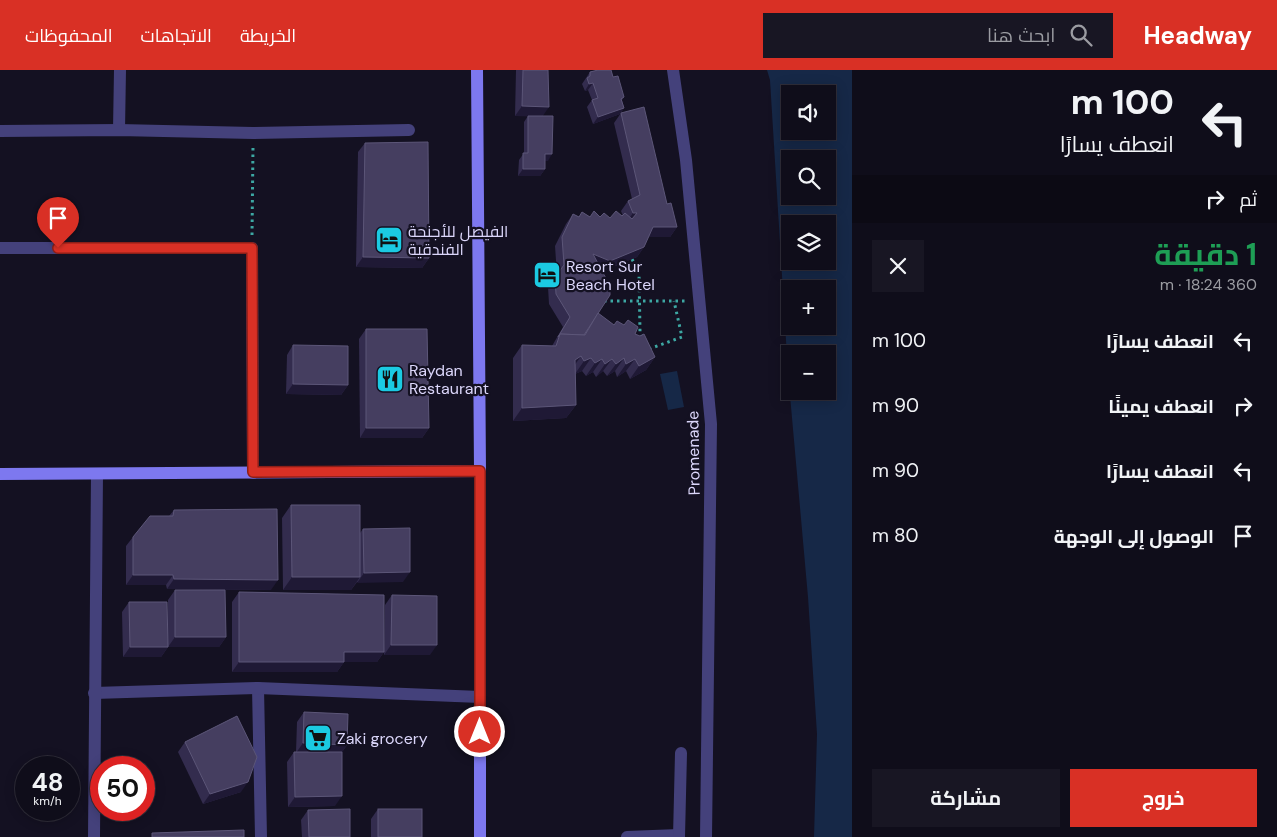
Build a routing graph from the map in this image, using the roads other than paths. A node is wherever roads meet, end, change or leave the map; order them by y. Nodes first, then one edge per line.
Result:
1 (120, 70) edge
2 (477, 70) edge
3 (673, 70) edge
4 (119, 130) junction
5 (409, 130) dead end
6 (0, 131) edge
7 (0, 248) edge
8 (480, 471) junction
9 (253, 472) junction
10 (0, 474) edge
11 (97, 474) junction
12 (258, 688) junction
13 (94, 693) junction
14 (480, 697) junction
15 (681, 753) dead end
16 (679, 836) edge
17 (94, 837) edge
18 (261, 837) edge
19 (480, 837) edge
20 (627, 837) edge
21 (706, 837) edge

1 - 4 street
2 - 8 main road
3 - 21 street, Promenade
4 - 5 street
4 - 6 street
7 - 9 street
8 - 9 main road
8 - 14 main road
9 - 11 main road
10 - 11 main road
11 - 13 street
12 - 13 street
12 - 14 street
12 - 18 street
13 - 17 street
14 - 19 main road
15 - 16 street
16 - 20 street

